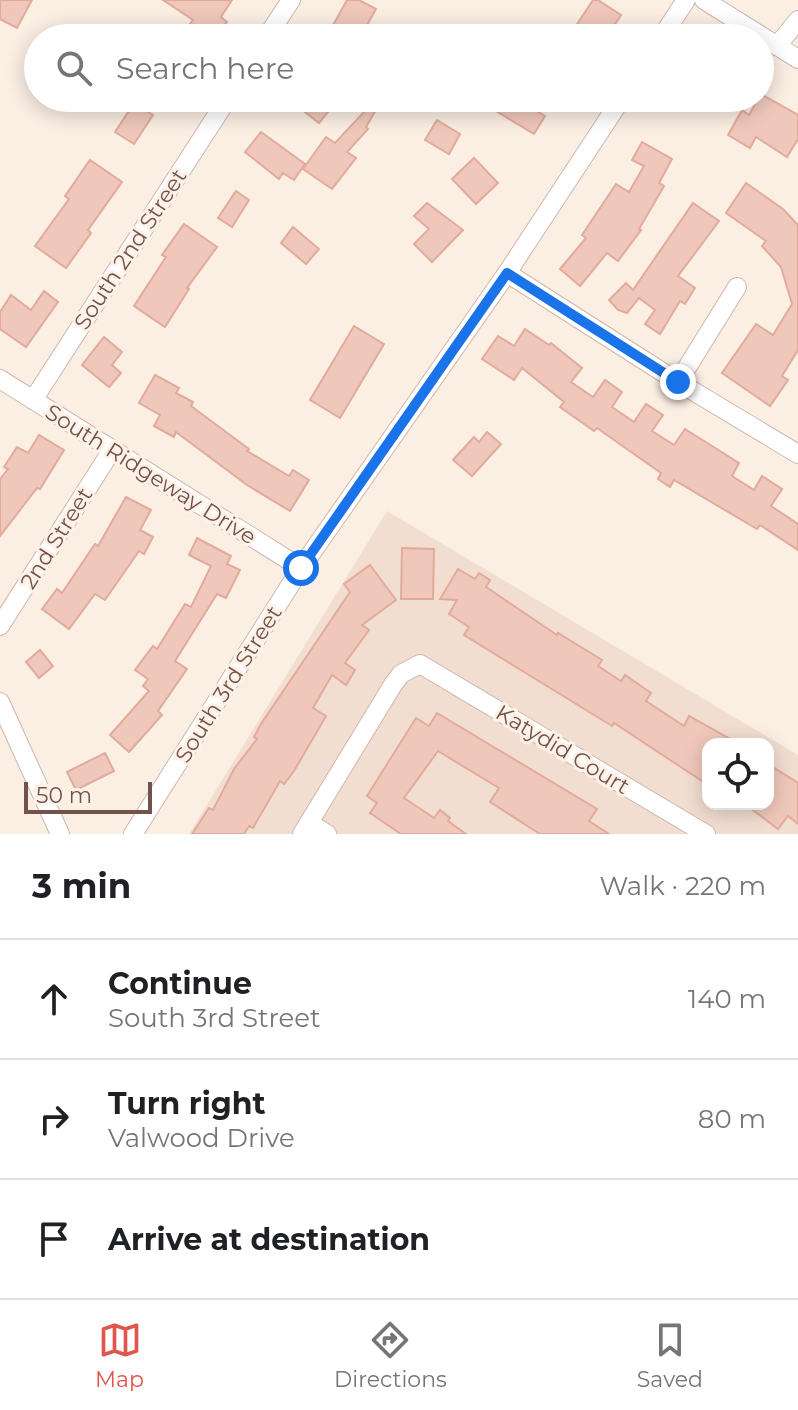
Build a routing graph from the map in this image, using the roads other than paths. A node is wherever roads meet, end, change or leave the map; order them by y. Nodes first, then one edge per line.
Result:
1 (291, 0) edge
2 (686, 0) edge
3 (704, 0) edge
4 (798, 20) edge
5 (275, 24) edge
6 (670, 24) edge
7 (742, 24) edge
8 (774, 44) edge
9 (777, 46) junction
10 (798, 59) edge
11 (219, 112) edge
12 (613, 112) edge
13 (507, 273) junction
14 (737, 287) dead end
15 (0, 379) edge
16 (678, 382) junction
17 (33, 400) junction
18 (112, 450) junction
19 (798, 454) edge
20 (301, 568) junction
21 (0, 626) edge
22 (0, 702) edge
23 (305, 828) edge
24 (60, 834) edge
25 (133, 834) edge
26 (327, 834) edge
27 (706, 834) edge

1 - 5 street
2 - 6 street
3 - 7 street
4 - 9 street
8 - 9 street
9 - 10 street
11 - 17 street, South 2nd Street
12 - 13 street, South 3rd Street
13 - 16 street
13 - 20 street, South 3rd Street
14 - 16 street
15 - 17 street, South Ridgeway Drive
16 - 19 street
17 - 18 street, South Ridgeway Drive
18 - 20 street, South Ridgeway Drive
18 - 21 street, 2nd Street
20 - 25 street, South 3rd Street
22 - 24 street
23 - 26 street
23 - 27 street, Katydid Court

